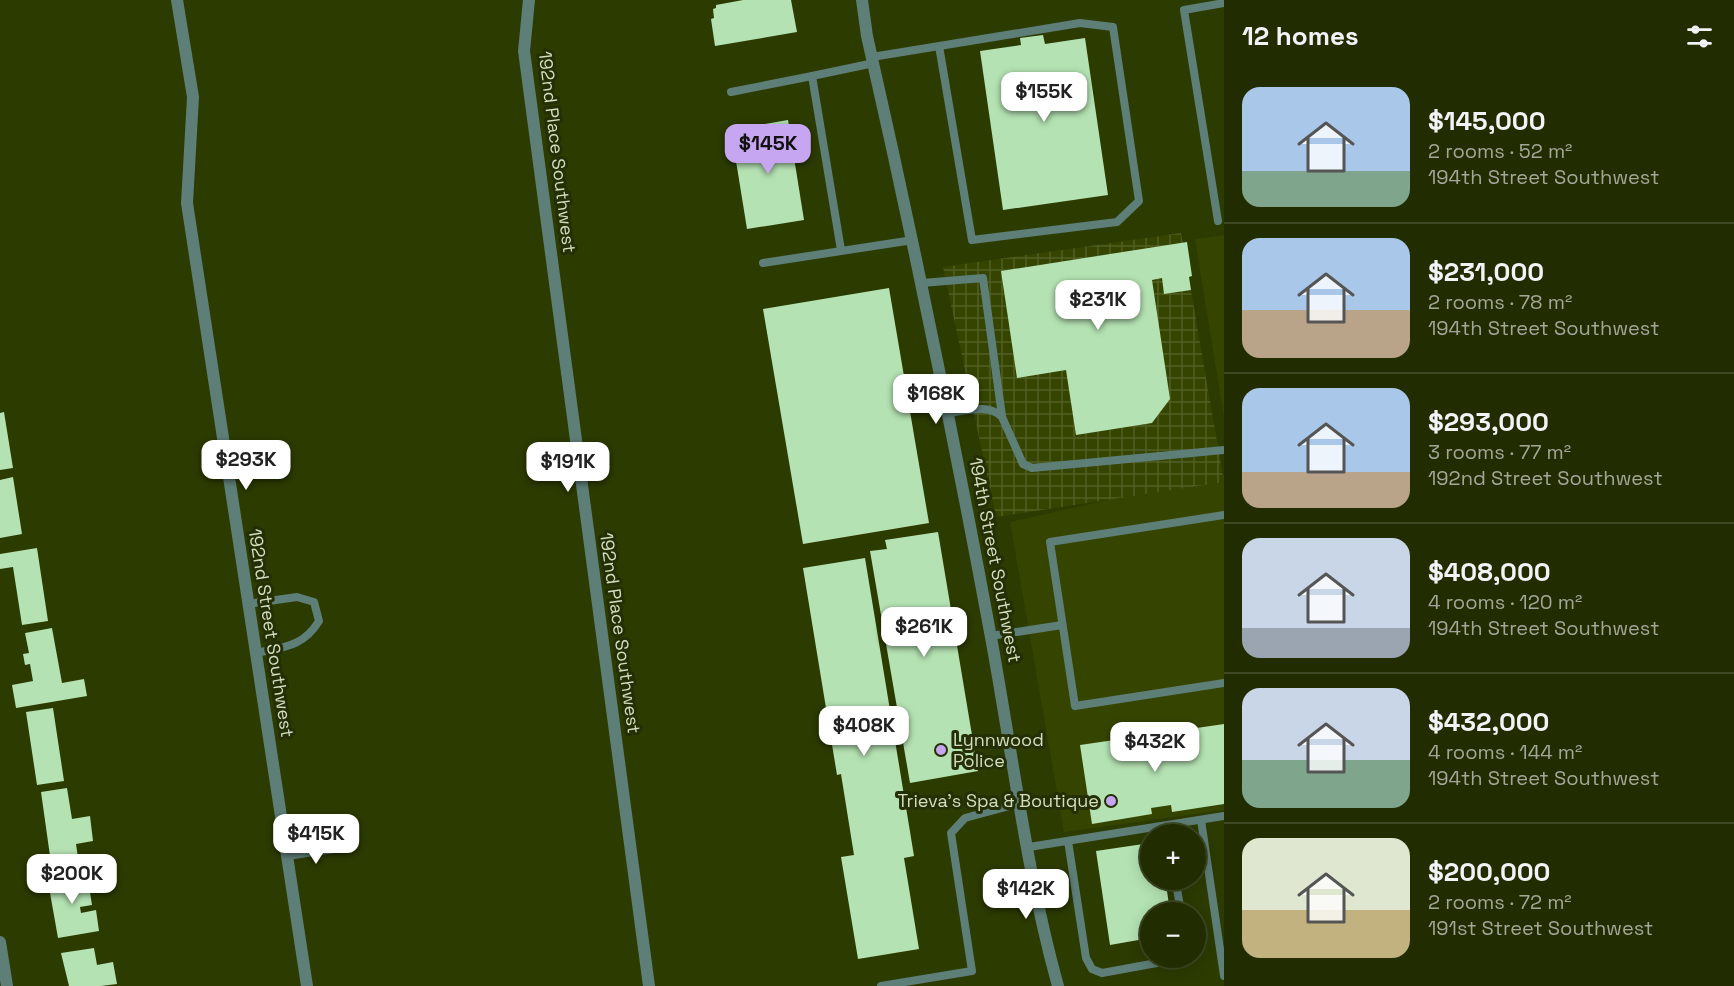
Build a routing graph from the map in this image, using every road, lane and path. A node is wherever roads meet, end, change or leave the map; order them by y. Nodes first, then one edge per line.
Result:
1 (177, 0) edge
2 (529, 0) edge
3 (862, 0) edge
4 (1224, 3) edge
5 (939, 46) junction
6 (873, 60) junction
7 (812, 76) junction
8 (731, 92) dead end
9 (1218, 221) dead end
10 (913, 240) junction
11 (841, 250) junction
12 (763, 262) dead end
13 (922, 283) junction
14 (949, 413) junction
15 (1002, 417) junction
16 (1224, 450) edge
17 (1224, 515) edge
18 (248, 604) junction
19 (1062, 625) junction
20 (991, 636) junction
21 (256, 653) junction
22 (1224, 683) edge
23 (1020, 803) junction
24 (1224, 816) edge
25 (1201, 820) junction
26 (1187, 824) edge
27 (1140, 833) edge
28 (1068, 841) junction
29 (340, 846) dead end
30 (1029, 847) junction
31 (287, 854) junction
32 (0, 942) edge
33 (1223, 958) edge
34 (1140, 966) edge
35 (1224, 976) edge
36 (7, 986) edge
37 (307, 986) edge
38 (649, 986) edge
39 (880, 986) edge
40 (1058, 986) edge

1 - 18 street, 192nd Street Southwest
2 - 38 street, 192nd Place Southwest
3 - 6 street, 194th Street Southwest
4 - 9 lane
5 - 5 lane
5 - 6 lane
6 - 7 lane
6 - 10 street, 194th Street Southwest
7 - 8 lane
7 - 11 lane
10 - 11 lane
10 - 13 street, 194th Street Southwest
11 - 12 lane
13 - 14 street, 194th Street Southwest
13 - 15 lane
14 - 15 lane
14 - 20 street, 194th Street Southwest
15 - 16 lane
17 - 19 lane
18 - 21 street, 192nd Street Southwest
18 - 21 lane
19 - 20 lane
19 - 22 lane
20 - 23 street, 194th Street Southwest
21 - 31 street, 192nd Street Southwest
23 - 30 street, 194th Street Southwest
23 - 39 lane
24 - 25 lane
25 - 26 lane
25 - 33 lane
27 - 28 lane
28 - 30 lane
28 - 34 lane
29 - 31 street
30 - 40 street, 194th Street Southwest
31 - 37 street, 192nd Street Southwest
32 - 36 street
33 - 35 lane

